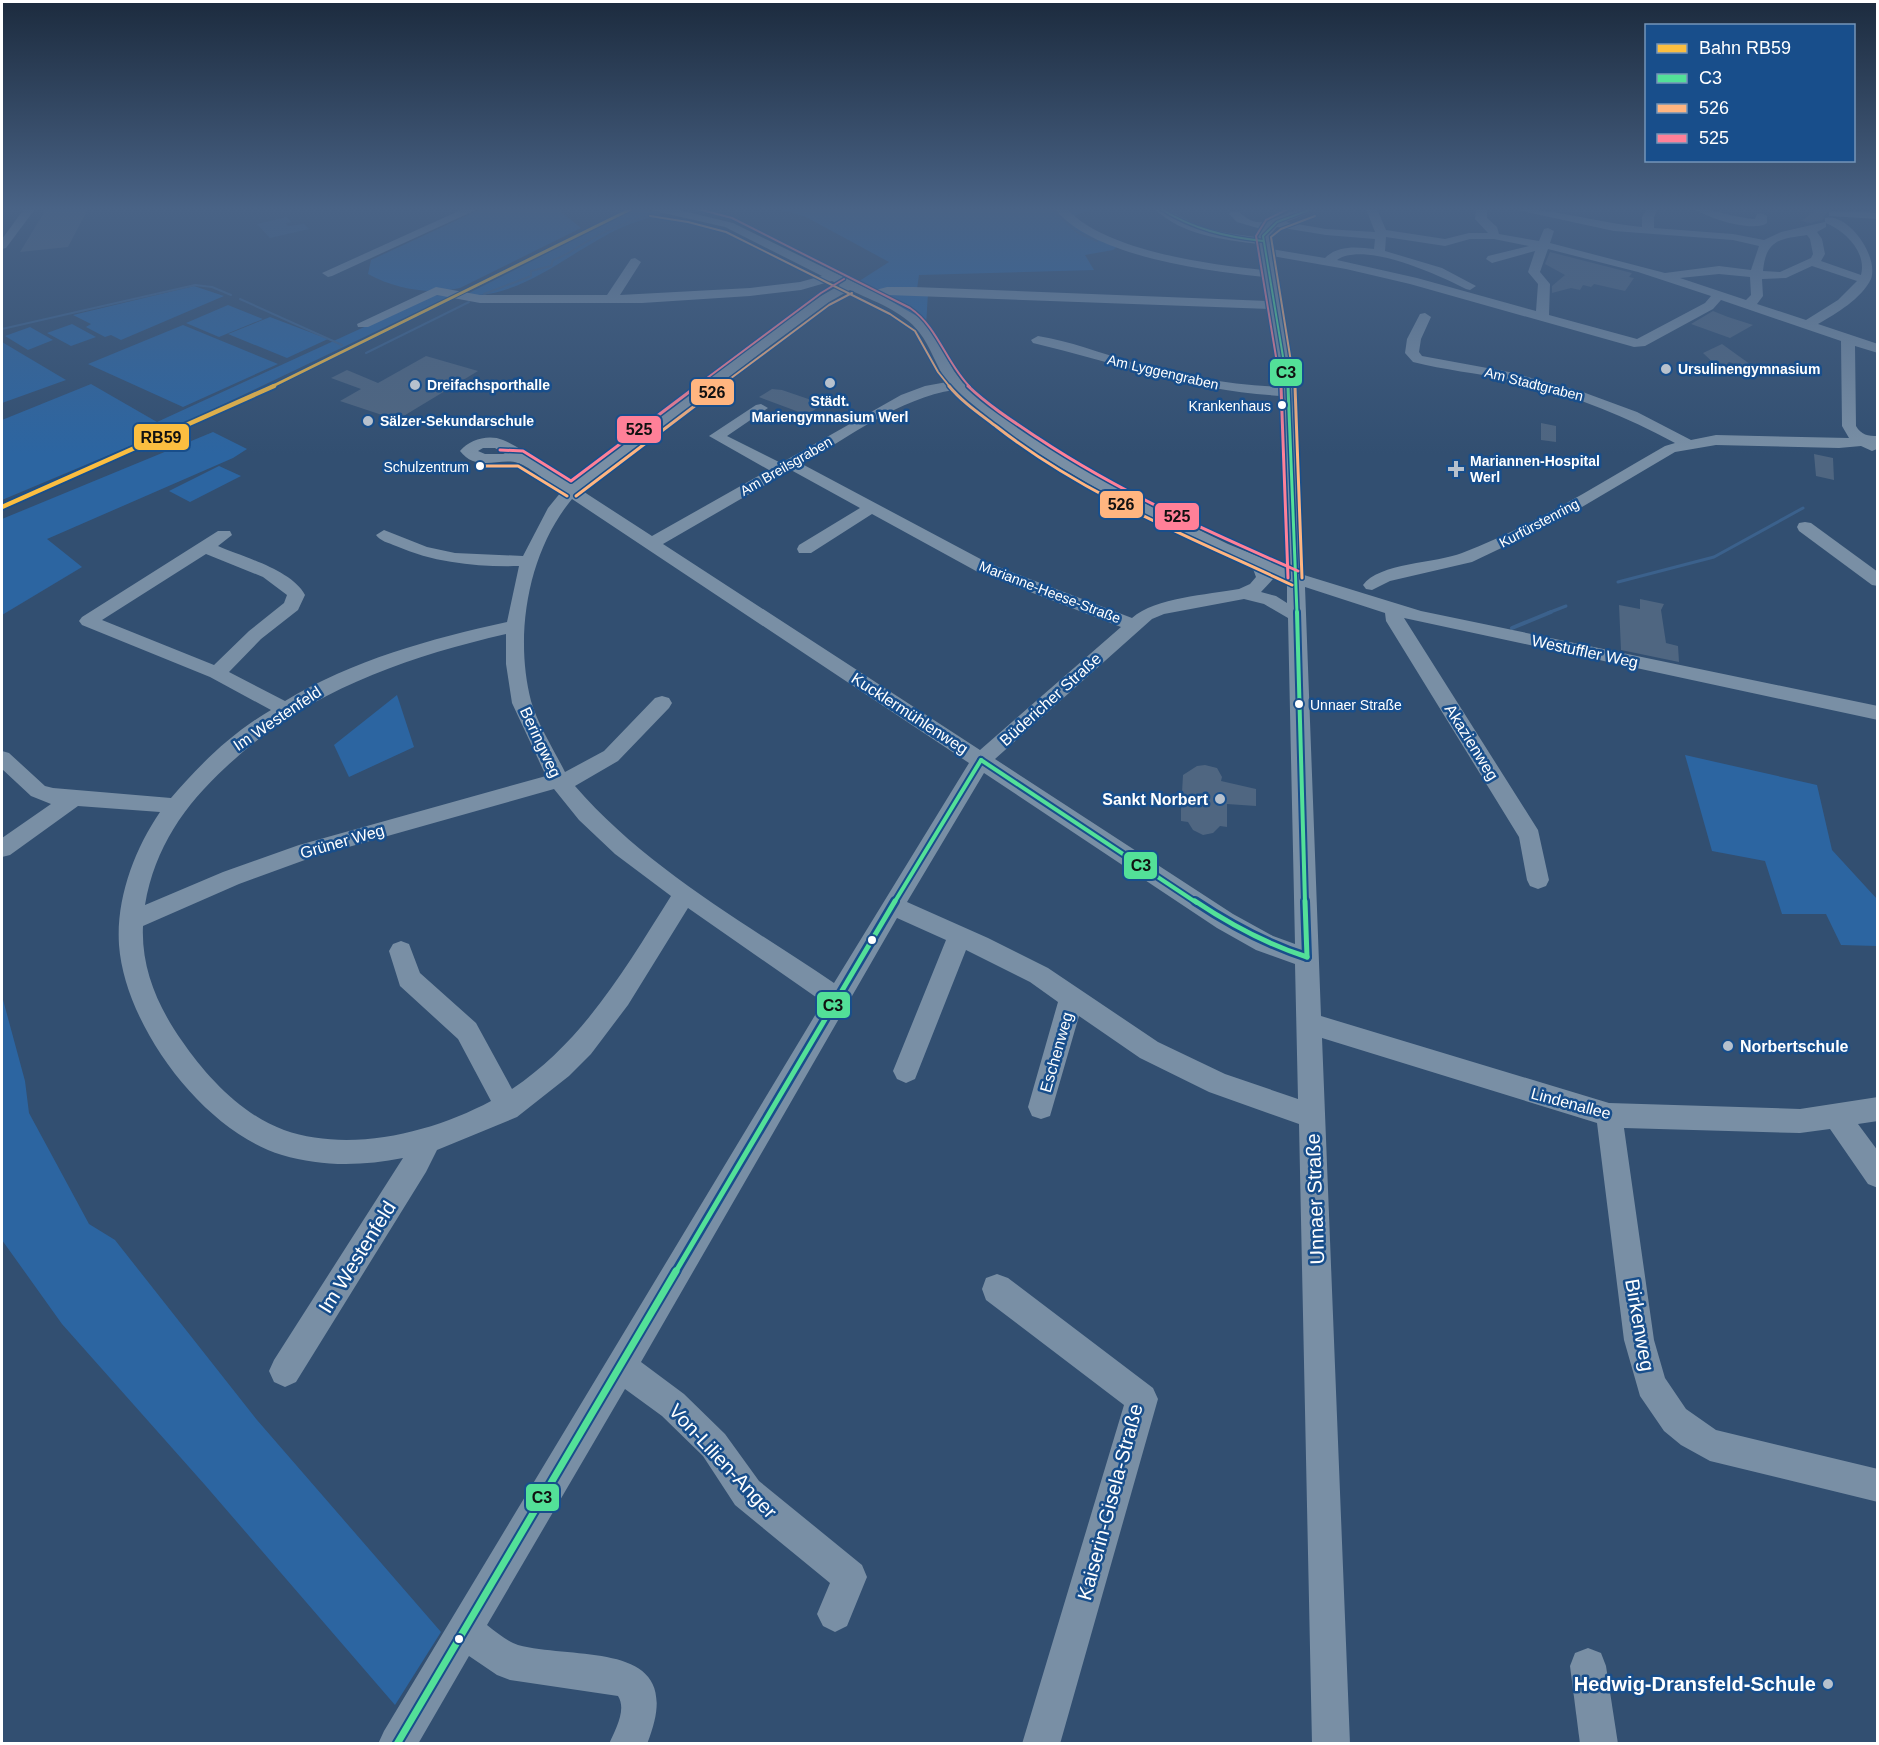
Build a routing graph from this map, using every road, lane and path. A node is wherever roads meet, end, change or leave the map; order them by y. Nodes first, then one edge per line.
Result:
1 (617, 290) edge
2 (763, 290) edge
3 (840, 290) edge
4 (858, 290) edge
5 (1272, 290) edge
6 (1449, 290) edge
7 (1479, 290) edge
8 (1544, 290) edge
9 (1706, 290) edge
10 (1757, 290) edge
11 (1854, 290) edge
12 (1868, 290) edge
13 (1719, 295) junction
14 (870, 296) junction
15 (611, 299) junction
16 (1496, 303) junction
17 (1274, 305) junction
18 (1749, 305) junction
19 (1425, 317) dead end
20 (1542, 317) junction
21 (363, 324) dead end
22 (1813, 327) junction
23 (1848, 339) junction
24 (1038, 340) dead end
25 (1878, 349) edge
26 (956, 385) junction
27 (1289, 392) junction
28 (761, 408) dead end
29 (1688, 444) junction
30 (1873, 444) edge
31 (520, 458) dead end
32 (785, 466) junction
33 (571, 490) junction
34 (872, 507) junction
35 (1806, 527) dead end
36 (224, 535) dead end
37 (384, 535) dead end
38 (652, 543) junction
39 (1293, 546) junction
40 (204, 547) junction
41 (805, 549) dead end
42 (1239, 553) junction
43 (529, 561) junction
44 (1259, 563) junction
45 (1295, 578) junction
46 (1878, 581) edge
47 (1372, 585) dead end
48 (1244, 594) junction
49 (1394, 610) junction
50 (1297, 616) junction
51 (1133, 625) junction
52 (514, 626) junction
53 (217, 673) junction
54 (662, 703) dead end
55 (285, 709) junction
56 (1878, 712) edge
57 (2, 758) edge
58 (981, 760) junction
59 (559, 782) junction
60 (74, 798) junction
61 (178, 806) junction
62 (2, 849) edge
63 (1538, 880) dead end
64 (685, 894) junction
65 (893, 906) junction
66 (132, 921) junction
67 (960, 936) junction
68 (401, 951) dead end
69 (1307, 957) junction
70 (1072, 997) junction
71 (839, 999) junction
72 (1309, 1023) junction
73 (906, 1071) dead end
74 (1041, 1107) dead end
75 (507, 1108) junction
76 (1878, 1109) edge
77 (1609, 1115) junction
78 (1312, 1116) junction
79 (1837, 1116) junction
80 (426, 1141) junction
81 (1878, 1175) edge
82 (997, 1289) dead end
83 (620, 1366) junction
84 (285, 1371) dead end
85 (1878, 1486) edge
86 (835, 1614) dead end
87 (464, 1632) junction
88 (1588, 1666) dead end
89 (397, 1743) edge
90 (628, 1743) edge
91 (1041, 1743) edge
92 (1331, 1743) edge
93 (1599, 1743) edge

1 - 15 street
2 - 15 street
3 - 33 street, Beringweg
4 - 14 street, Westuffler Weg
5 - 17 street, Unnaer Straße
6 - 16 street
7 - 16 street
8 - 20 street
9 - 13 street
10 - 18 street
11 - 22 street
12 - 22 street
13 - 18 street
13 - 20 street
14 - 17 street
14 - 26 street, Westuffler Weg
15 - 21 street
16 - 20 street
17 - 27 street, Unnaer Straße
18 - 22 street
19 - 29 street, Am Stadtgraben
22 - 23 street
23 - 25 street
23 - 30 street
24 - 27 street, Am Lyggengraben
26 - 32 street, Am Breilsgraben
26 - 42 street, Westuffler Weg
27 - 39 street, Unnaer Straße
28 - 32 street, Marianne-Heese-Straße
29 - 30 street, Kurfürstenring
29 - 47 street, Kurfürstenring
31 - 33 street, Kucklermühlenweg
32 - 34 street, Marianne-Heese-Straße
32 - 38 street, Am Breilsgraben
33 - 38 street, Kucklermühlenweg
33 - 43 street, Beringweg
34 - 41 street
34 - 51 street, Marianne-Heese-Straße
35 - 46 street
36 - 40 street
37 - 43 street
38 - 58 street, Kucklermühlenweg
39 - 42 street
39 - 45 street, Unnaer Straße
40 - 53 street
40 - 53 street
42 - 44 street, Westuffler Weg
43 - 52 street, Beringweg
44 - 45 street, Westuffler Weg
44 - 48 street
45 - 49 street, Westuffler Weg
45 - 50 street, Unnaer Straße
48 - 50 street, Büdericher Straße
48 - 51 street, Büdericher Straße
49 - 56 street, Westuffler Weg
49 - 63 street, Akazienweg
50 - 69 street, Unnaer Straße
51 - 58 street, Büdericher Straße
52 - 55 street, Im Westenfeld
52 - 59 street, Beringweg
53 - 55 street
54 - 59 street, Grüner Weg
55 - 61 street, Im Westenfeld
57 - 60 street
58 - 65 street, Büdericher Straße
58 - 69 street, Kucklermühlenweg
59 - 64 street, Beringweg
59 - 66 street, Grüner Weg
60 - 61 street
60 - 62 street
61 - 66 street, Im Westenfeld
64 - 71 street, Beringweg
64 - 75 street, Im Westenfeld
65 - 67 street
65 - 71 street, Büdericher Straße
66 - 80 street, Im Westenfeld
67 - 70 street
67 - 73 street
68 - 75 street
69 - 72 street, Unnaer Straße
70 - 74 street, Eschenweg
70 - 78 street
71 - 83 street, Büdericher Straße
72 - 77 street, Lindenallee
72 - 78 street, Unnaer Straße
75 - 80 street, Im Westenfeld
76 - 79 street, Lindenallee
77 - 79 street, Lindenallee
77 - 85 street, Birkenweg
78 - 92 street, Unnaer Straße
79 - 81 street
80 - 84 street, Im Westenfeld
82 - 91 street, Kaiserin-Gisela-Straße
83 - 86 street, Von-Lilien-Anger
83 - 87 street, Büdericher Straße
87 - 89 street, Büdericher Straße
87 - 90 street
88 - 93 street

